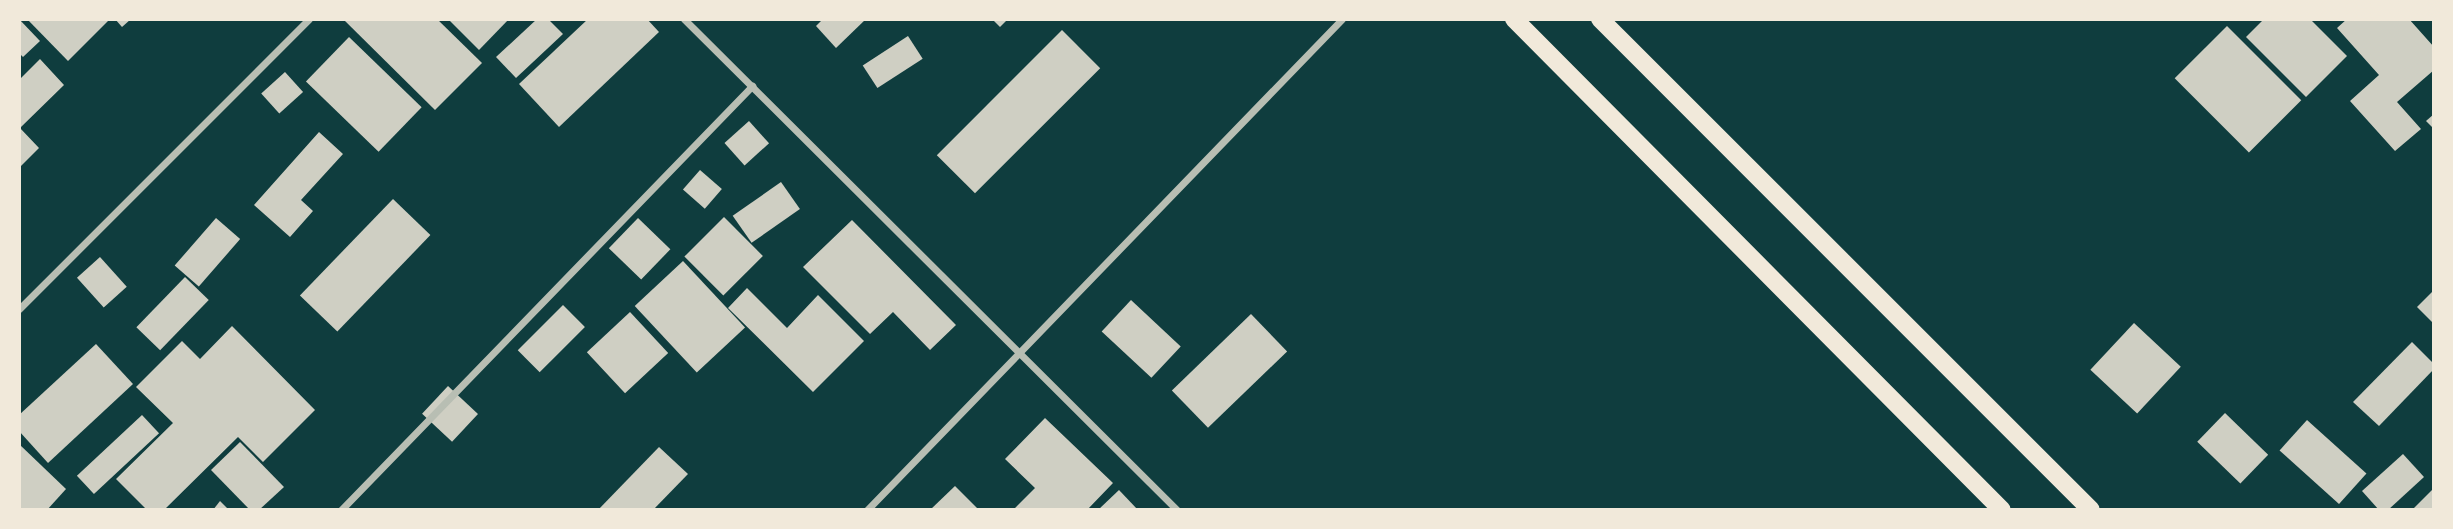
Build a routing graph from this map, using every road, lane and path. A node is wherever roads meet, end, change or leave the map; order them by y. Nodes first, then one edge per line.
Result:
1 (309, 19) edge
2 (684, 19) edge
3 (1342, 19) edge
4 (1514, 19) edge
5 (1600, 19) edge
6 (752, 86) junction
7 (19, 309) edge
8 (1019, 356) junction
9 (341, 510) edge
10 (867, 510) edge
11 (1177, 510) edge
12 (2002, 510) edge
13 (2091, 510) edge

1 - 7 street
2 - 6 street
3 - 8 street
4 - 12 main road
5 - 13 main road
6 - 8 street
6 - 9 street
8 - 10 street
8 - 11 street

